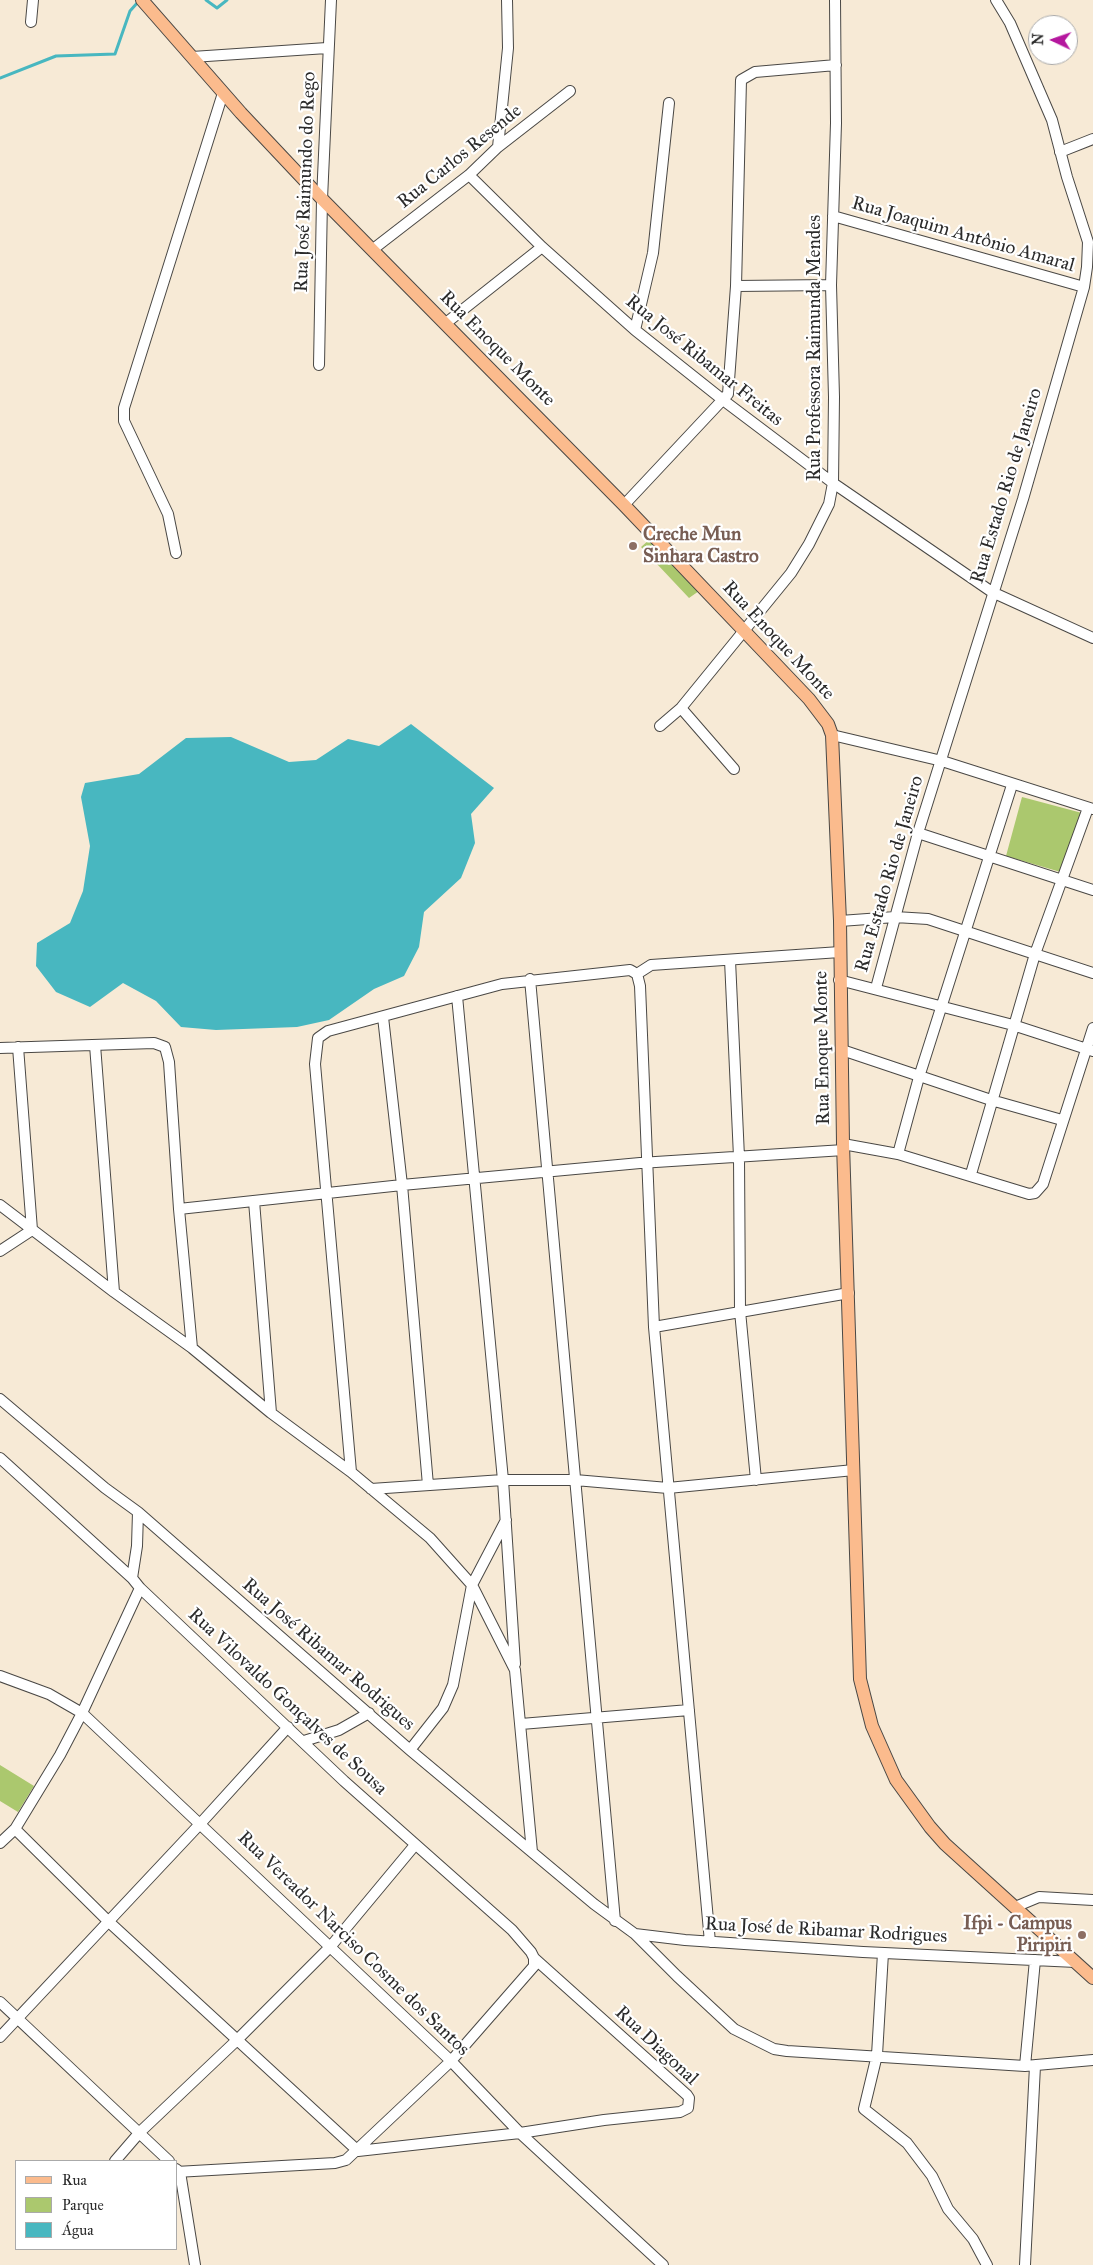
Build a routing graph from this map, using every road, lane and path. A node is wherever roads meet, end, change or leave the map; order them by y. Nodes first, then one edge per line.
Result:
1 (33, 0) edge
2 (142, 0) edge
3 (331, 0) edge
4 (507, 0) edge
5 (835, 0) edge
6 (996, 0) edge
7 (31, 22) dead end
8 (327, 48) junction
9 (192, 57) junction
10 (836, 65) junction
11 (570, 91) dead end
12 (223, 93) junction
13 (668, 103) dead end
14 (1093, 139) edge
15 (498, 147) junction
16 (1060, 152) junction
17 (469, 175) junction
18 (322, 199) junction
19 (833, 216) junction
20 (542, 247) junction
21 (372, 250) junction
22 (831, 285) junction
23 (736, 286) junction
24 (1084, 287) junction
25 (446, 323) junction
26 (635, 330) junction
27 (319, 365) dead end
28 (723, 400) junction
29 (833, 483) junction
30 (624, 505) junction
31 (176, 553) dead end
32 (992, 592) junction
33 (745, 630) junction
34 (1093, 638) edge
35 (681, 708) junction
36 (660, 726) dead end
37 (832, 735) junction
38 (942, 761) junction
39 (734, 769) dead end
40 (1012, 785) junction
41 (1091, 808) edge
42 (918, 833) junction
43 (988, 856) junction
44 (1064, 880) junction
45 (1093, 890) edge
46 (895, 917) junction
47 (840, 921) junction
48 (965, 932) junction
49 (840, 952) junction
50 (1035, 954) junction
51 (730, 960) junction
52 (1093, 973) edge
53 (637, 974) junction
54 (530, 979) junction
55 (839, 980) junction
56 (876, 988) junction
57 (458, 996) junction
58 (941, 1008) junction
59 (383, 1017) junction
60 (1013, 1025) junction
61 (1093, 1028) edge
62 (95, 1045) junction
63 (18, 1047) junction
64 (0, 1048) edge
65 (842, 1050) junction
66 (1090, 1050) edge
67 (919, 1077) junction
68 (991, 1100) junction
69 (1062, 1120) junction
70 (843, 1147) junction
71 (898, 1154) junction
72 (739, 1157) junction
73 (647, 1163) junction
74 (548, 1172) junction
75 (971, 1174) junction
76 (474, 1180) junction
77 (402, 1185) junction
78 (327, 1193) junction
79 (254, 1201) junction
80 (0, 1205) edge
81 (179, 1209) junction
82 (32, 1230) junction
83 (0, 1251) edge
84 (114, 1292) junction
85 (849, 1293) junction
86 (740, 1311) junction
87 (654, 1327) junction
88 (192, 1348) junction
89 (0, 1399) edge
90 (271, 1413) junction
91 (0, 1458) edge
92 (854, 1470) junction
93 (351, 1472) junction
94 (503, 1480) junction
95 (575, 1480) junction
96 (756, 1480) junction
97 (428, 1485) junction
98 (668, 1488) junction
99 (371, 1489) junction
100 (138, 1512) junction
101 (506, 1520) junction
102 (132, 1578) junction
103 (472, 1585) junction
104 (140, 1588) junction
105 (515, 1670) junction
106 (0, 1676) edge
107 (689, 1710) junction
108 (82, 1713) junction
109 (368, 1713) junction
110 (596, 1719) junction
111 (521, 1724) junction
112 (288, 1726) junction
113 (304, 1741) junction
114 (410, 1750) junction
115 (200, 1824) junction
116 (15, 1829) junction
117 (0, 1844) edge
118 (415, 1845) junction
119 (532, 1852) junction
120 (1093, 1900) edge
121 (1015, 1907) junction
122 (615, 1921) junction
123 (109, 1922) junction
124 (635, 1934) junction
125 (710, 1942) junction
126 (331, 1946) junction
127 (883, 1953) junction
128 (534, 1958) junction
129 (1035, 1960) junction
130 (1076, 1962) junction
131 (1093, 1978) edge
132 (0, 2002) edge
133 (19, 2019) junction
134 (0, 2037) edge
135 (236, 2041) junction
136 (878, 2055) junction
137 (1093, 2060) edge
138 (451, 2061) junction
139 (1030, 2066) junction
140 (140, 2132) junction
141 (520, 2133) junction
142 (358, 2151) junction
143 (116, 2160) edge
144 (168, 2160) edge
145 (178, 2171) edge
146 (178, 2176) edge
147 (195, 2265) edge
148 (664, 2265) edge
149 (987, 2265) edge
150 (1025, 2265) edge

1 - 7 street
2 - 9 main road, Rua Enoque Monte
3 - 8 street, Rua José Raimundo do Rego
4 - 15 street
5 - 10 street, Rua Professora Raimunda Mendes
6 - 16 street, Rua Estado Rio de Janeiro
8 - 9 street
8 - 18 street, Rua José Raimundo do Rego
9 - 12 main road, Rua Enoque Monte
10 - 19 street, Rua Professora Raimunda Mendes
10 - 23 street
11 - 15 street, Rua Carlos Resende
12 - 18 main road, Rua Enoque Monte
12 - 31 street
13 - 26 street
14 - 16 street
15 - 17 street, Rua Carlos Resende
16 - 24 street, Rua Estado Rio de Janeiro
17 - 20 street, Rua José Ribamar Freitas
17 - 21 street, Rua Carlos Resende
18 - 21 main road, Rua Enoque Monte
18 - 27 street, Rua José Raimundo do Rego
19 - 22 street, Rua Professora Raimunda Mendes
19 - 24 street, Rua Joaquim Antônio Amaral
20 - 25 street
20 - 26 street, Rua José Ribamar Freitas
21 - 25 main road, Rua Enoque Monte
22 - 23 street
22 - 29 street, Rua Professora Raimunda Mendes
23 - 28 street
24 - 32 street, Rua Estado Rio de Janeiro
25 - 30 main road, Rua Enoque Monte
26 - 28 street, Rua José Ribamar Freitas
28 - 29 street, Rua José Ribamar Freitas
28 - 30 street
29 - 32 street, Rua José Ribamar Freitas
29 - 33 street, Rua Professora Raimunda Mendes
30 - 33 main road, Rua Enoque Monte
32 - 34 street, Rua José Ribamar Freitas
32 - 38 street, Rua Estado Rio de Janeiro
33 - 35 street, Rua Professora Raimunda Mendes
33 - 37 main road, Rua Enoque Monte
35 - 36 street, Rua Professora Raimunda Mendes
35 - 39 street
37 - 38 street
37 - 47 main road, Rua Enoque Monte
38 - 40 street
38 - 42 street, Rua Estado Rio de Janeiro
40 - 41 street
40 - 43 street
41 - 44 street
42 - 43 street
42 - 46 street, Rua Estado Rio de Janeiro
43 - 44 street
43 - 48 street
44 - 45 street
44 - 50 street
46 - 47 street
46 - 48 street
46 - 56 street, Rua Estado Rio de Janeiro
47 - 49 main road, Rua Enoque Monte
48 - 50 street
48 - 58 street
49 - 51 street
49 - 55 main road, Rua Enoque Monte
50 - 52 street
50 - 60 street
51 - 53 street
51 - 72 street
53 - 54 street
53 - 73 street
54 - 57 street
54 - 74 street
55 - 56 street
55 - 65 main road, Rua Enoque Monte
56 - 58 street
57 - 59 street
57 - 76 street
58 - 60 street
58 - 67 street
59 - 77 street
59 - 78 street
60 - 66 street
60 - 68 street
61 - 66 street
62 - 63 street
62 - 81 street
62 - 84 street
63 - 64 street
63 - 82 street
65 - 67 street
65 - 70 main road, Rua Enoque Monte
66 - 69 street
67 - 68 street
67 - 71 street
68 - 69 street
68 - 75 street
69 - 75 street
70 - 71 street
70 - 72 street
70 - 85 main road, Rua Enoque Monte
71 - 75 street
72 - 73 street
72 - 86 street
73 - 74 street
73 - 87 street
74 - 76 street
74 - 95 street
76 - 77 street
76 - 94 street
77 - 78 street
77 - 97 street
78 - 79 street
78 - 93 street
79 - 81 street
79 - 90 street
80 - 82 street
81 - 88 street
82 - 83 street
82 - 84 street
84 - 88 street
85 - 86 street
85 - 92 main road, Rua Enoque Monte
86 - 87 street
86 - 96 street
87 - 98 street
88 - 90 street
89 - 100 street, Rua José Ribamar Rodrigues
90 - 93 street
91 - 102 street, Rua Vilovaldo Gonçalves de Sousa
92 - 96 street
92 - 121 main road, Rua Enoque Monte
93 - 99 street
94 - 95 street
94 - 97 street
94 - 101 street
95 - 98 street
95 - 110 street
96 - 98 street
97 - 99 street
98 - 107 street
99 - 103 street
100 - 102 street
100 - 109 street, Rua José Ribamar Rodrigues
101 - 103 street
101 - 105 street
102 - 104 street, Rua Vilovaldo Gonçalves de Sousa
103 - 105 street
103 - 114 street
104 - 108 street
104 - 112 street, Rua Vilovaldo Gonçalves de Sousa
105 - 111 street
106 - 108 street, Rua Vereador Narciso Cosme dos Santos
107 - 110 street
107 - 125 street
108 - 115 street, Rua Vereador Narciso Cosme dos Santos
108 - 116 street
109 - 113 street
109 - 114 street, Rua José Ribamar Rodrigues
110 - 111 street
110 - 122 street
111 - 119 street
112 - 113 street, Rua Vilovaldo Gonçalves de Sousa
112 - 115 street
113 - 118 street, Rua Vilovaldo Gonçalves de Sousa
114 - 119 street, Rua José Ribamar Rodrigues
115 - 123 street
115 - 126 street, Rua Vereador Narciso Cosme dos Santos
116 - 117 street
116 - 123 street
118 - 126 street
118 - 128 street, Rua Vilovaldo Gonçalves de Sousa
119 - 122 street, Rua José Ribamar Rodrigues
120 - 121 street
121 - 130 main road, Rua Enoque Monte
122 - 124 street, Rua José Ribamar Rodrigues
123 - 133 street
123 - 135 street
124 - 125 street, Rua José de Ribamar Rodrigues
124 - 136 street
125 - 127 street, Rua José de Ribamar Rodrigues
126 - 135 street
126 - 138 street, Rua Vereador Narciso Cosme dos Santos
127 - 129 street, Rua José de Ribamar Rodrigues
127 - 136 street
128 - 138 street
128 - 141 street, Rua Diagonal
129 - 130 street, Rua José de Ribamar Rodrigues
129 - 139 street
130 - 131 main road, Rua Enoque Monte
132 - 133 street
133 - 134 street
133 - 140 street
135 - 140 street
135 - 142 street
136 - 139 street
136 - 149 street
137 - 139 street
138 - 141 street, Rua Vereador Narciso Cosme dos Santos
138 - 142 street
139 - 150 street
140 - 143 street
140 - 144 street
141 - 142 street
141 - 148 street, Rua Vereador Narciso Cosme dos Santos
142 - 145 street
146 - 147 street

